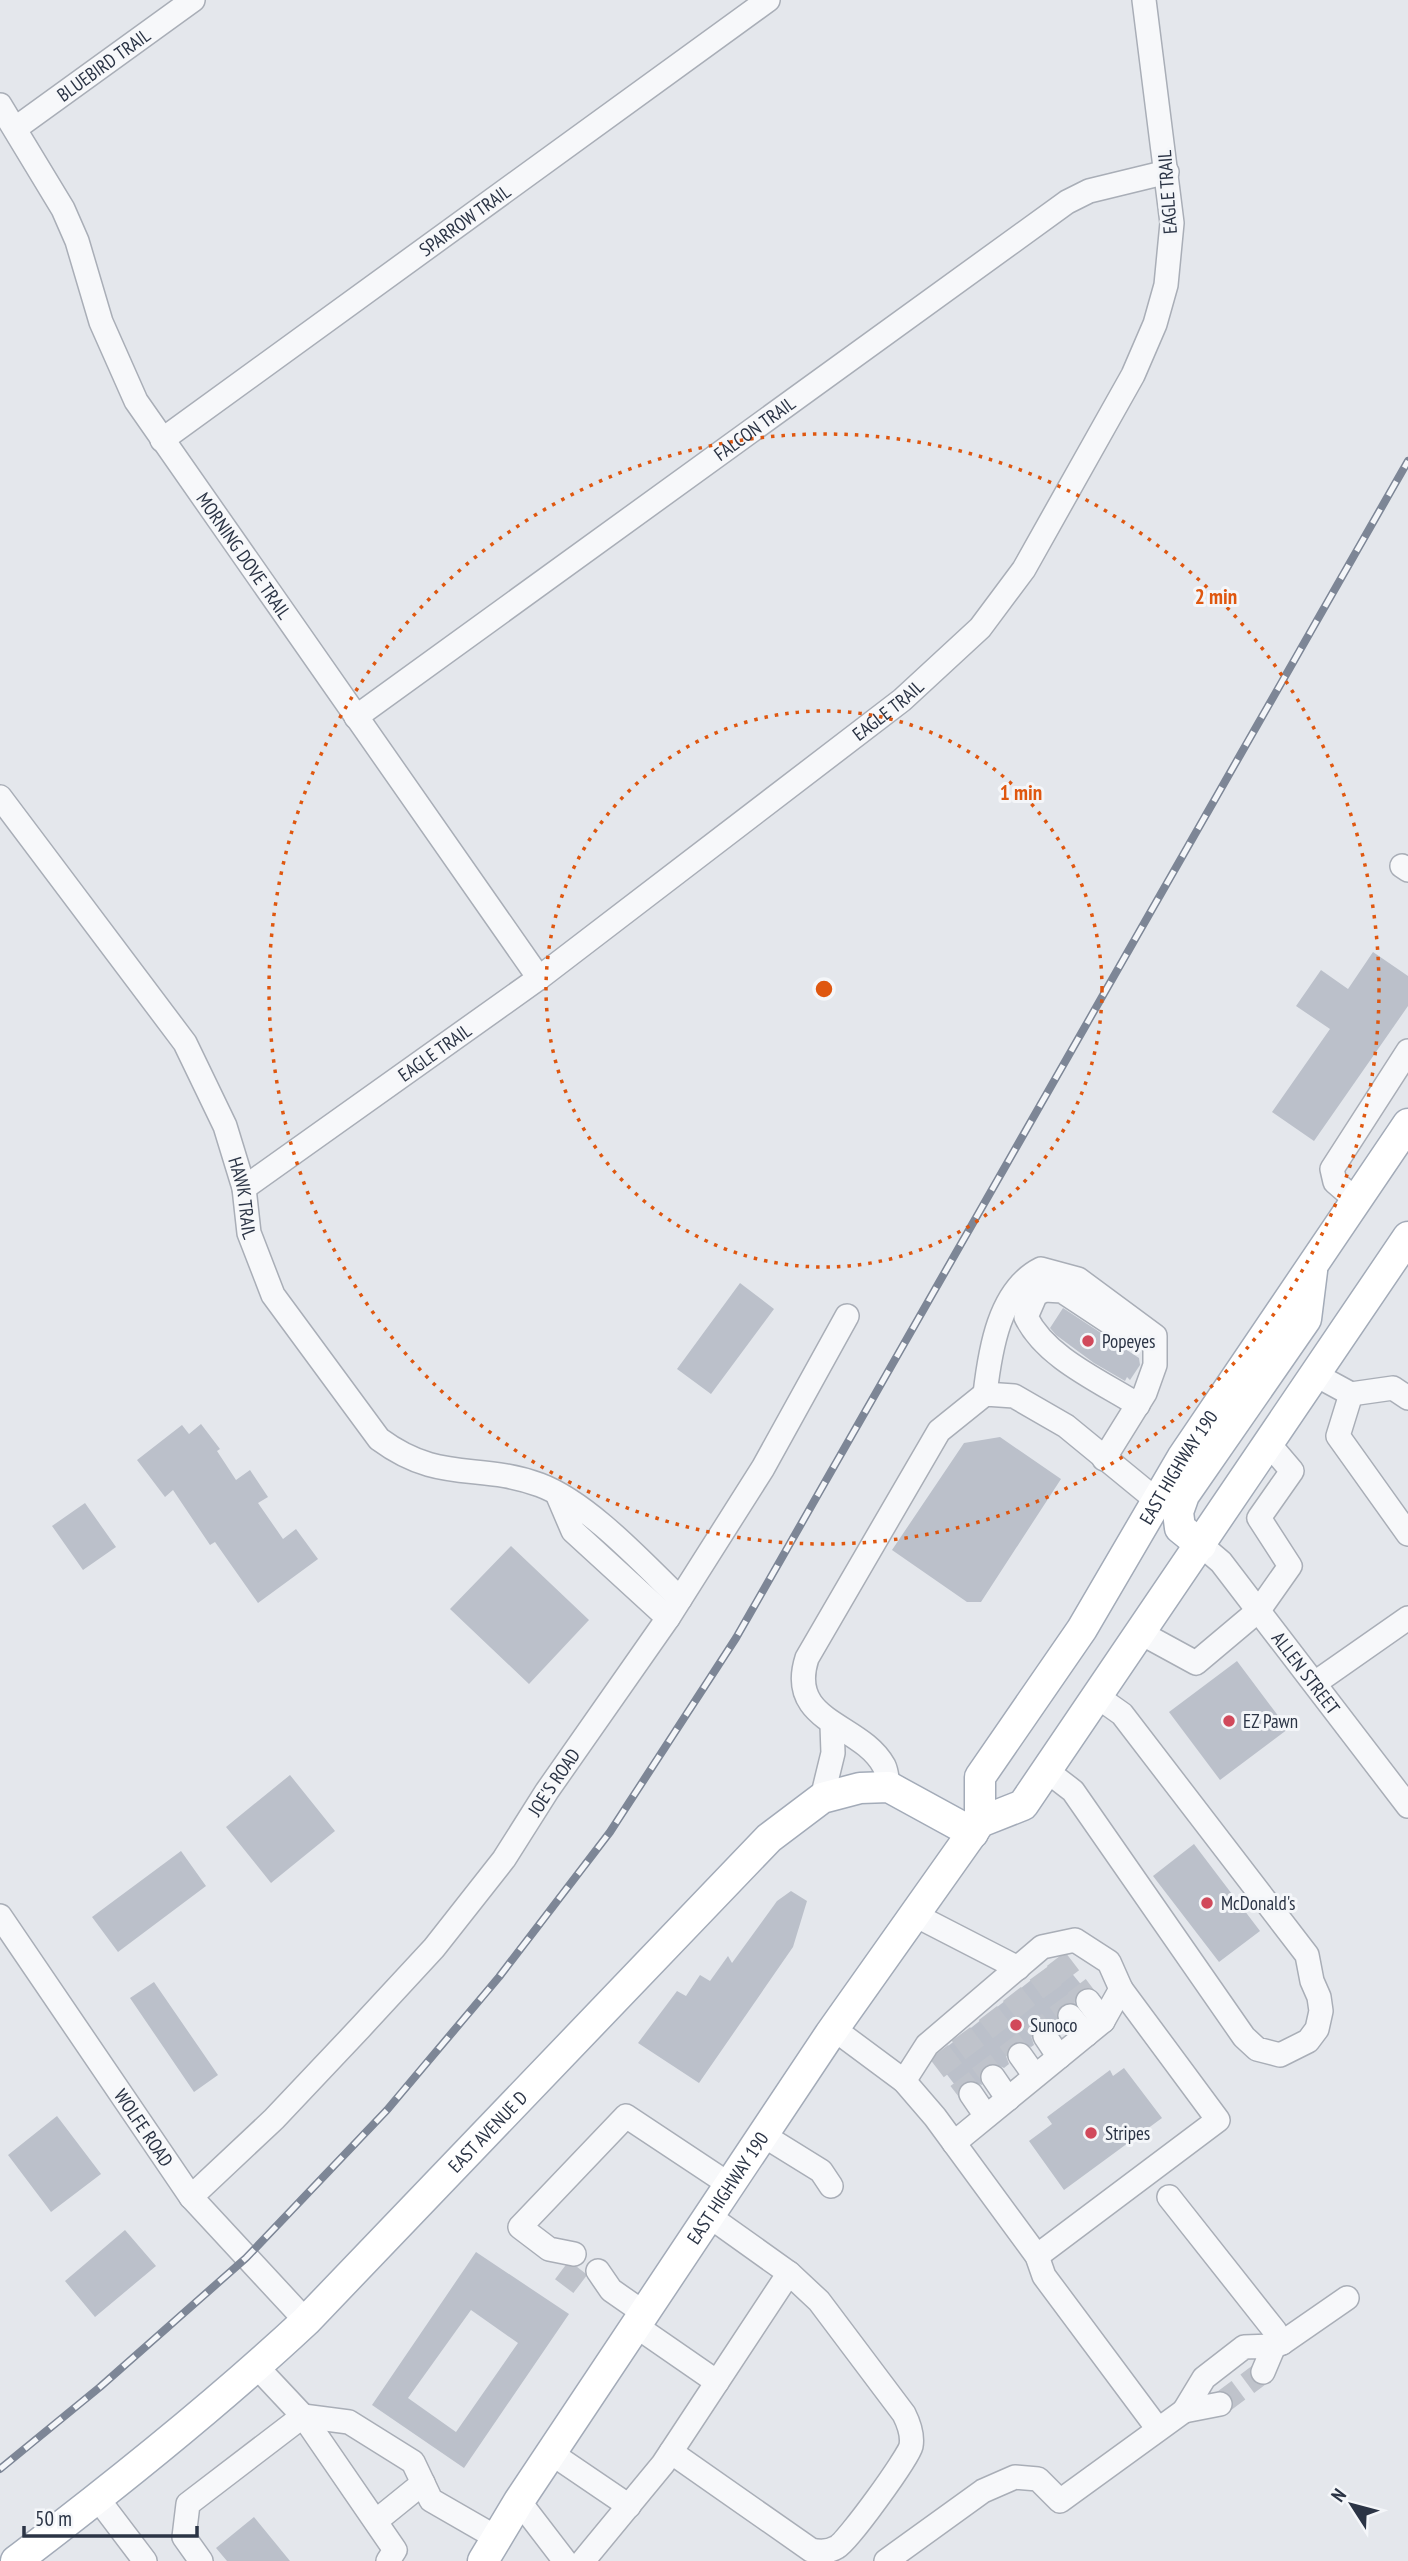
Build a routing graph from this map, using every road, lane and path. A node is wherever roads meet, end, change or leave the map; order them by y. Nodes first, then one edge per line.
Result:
1 (192, 0) edge
2 (768, 0) edge
3 (1144, 0) edge
4 (0, 105) edge
5 (16, 128) junction
6 (1167, 172) junction
7 (162, 440) junction
8 (356, 717) junction
9 (0, 797) edge
10 (539, 978) junction
11 (1408, 1051) edge
12 (1408, 1124) edge
13 (244, 1188) junction
14 (1357, 1201) junction
15 (1408, 1237) edge
16 (1312, 1267) junction
17 (847, 1316) dead end
18 (1156, 1365) junction
19 (1316, 1375) junction
20 (985, 1394) junction
21 (1351, 1394) junction
22 (1408, 1398) edge
23 (1138, 1405) junction
24 (1269, 1444) junction
25 (1104, 1459) junction
26 (558, 1496) junction
27 (1156, 1499) junction
28 (1408, 1534) edge
29 (1201, 1545) junction
30 (680, 1599) junction
31 (1259, 1610) junction
32 (668, 1618) junction
33 (1408, 1618) edge
34 (1141, 1633) junction
35 (1315, 1683) junction
36 (1098, 1697) junction
37 (832, 1725) junction
38 (1047, 1771) junction
39 (889, 1787) junction
40 (822, 1798) junction
41 (1408, 1806) edge
42 (976, 1828) junction
43 (0, 1916) edge
44 (915, 1916) junction
45 (1029, 1968) junction
46 (1121, 1989) junction
47 (1079, 2008) tunnel mouth
48 (1095, 2028) junction
49 (834, 2029) junction
50 (1045, 2036) tunnel mouth
51 (1020, 2055) tunnel mouth
52 (1059, 2057) junction
53 (1035, 2076) junction
54 (993, 2077) tunnel mouth
55 (904, 2081) junction
56 (971, 2094) tunnel mouth
57 (1008, 2099) junction
58 (986, 2116) junction
59 (763, 2135) junction
60 (954, 2143) junction
61 (730, 2185) junction
62 (831, 2186) dead end
63 (191, 2197) junction
64 (1169, 2197) dead end
65 (709, 2216) junction
66 (1037, 2256) junction
67 (568, 2262) tunnel mouth
68 (789, 2273) junction
69 (592, 2280) tunnel mouth
70 (1347, 2298) dead end
71 (640, 2320) junction
72 (306, 2321) junction
73 (1278, 2345) junction
74 (257, 2367) junction
75 (1263, 2372) tunnel mouth
76 (717, 2382) junction
77 (1220, 2404) tunnel mouth
78 (1184, 2411) junction
79 (303, 2416) junction
80 (1158, 2429) junction
81 (671, 2452) junction
82 (551, 2453) junction
83 (423, 2483) junction
84 (98, 2499) junction
85 (519, 2501) junction
86 (629, 2506) junction
87 (376, 2521) junction
88 (490, 2549) edge
89 (806, 2556) edge
90 (134, 2557) edge
91 (890, 2560) edge
92 (16, 2561) edge
93 (201, 2561) edge
94 (388, 2561) edge
95 (565, 2561) edge
96 (583, 2561) edge

1 - 5 street, BLUEBIRD TRAIL
2 - 7 street, SPARROW TRAIL
3 - 6 street, EAGLE TRAIL
4 - 5 street, MORNING DOVE TRAIL
5 - 7 street, MORNING DOVE TRAIL
6 - 8 street, FALCON TRAIL
6 - 10 street, EAGLE TRAIL
7 - 8 street, MORNING DOVE TRAIL
8 - 10 street, MORNING DOVE TRAIL
9 - 13 street, HAWK TRAIL
10 - 13 street, EAGLE TRAIL
11 - 14 street
12 - 14 main road, EAST HIGHWAY 190
13 - 26 street, HAWK TRAIL
14 - 16 main road, EAST HIGHWAY 190
15 - 19 main road
16 - 27 main road, EAST HIGHWAY 190
16 - 29 main road
17 - 30 street, JOE'S ROAD
18 - 20 street
18 - 23 street
18 - 23 street
19 - 21 street
19 - 24 main road
20 - 25 street
20 - 37 street
21 - 22 street
21 - 28 street
23 - 25 street
24 - 29 main road
24 - 31 street
25 - 27 street
26 - 30 street, HAWK TRAIL
26 - 32 street
27 - 42 main road, EAST HIGHWAY 190
29 - 31 street, ALLEN STREET
29 - 34 main road
30 - 32 street, JOE'S ROAD
31 - 34 street
31 - 35 street, ALLEN STREET
32 - 63 street, JOE'S ROAD
33 - 35 street
34 - 36 main road
35 - 41 street, ALLEN STREET
36 - 38 main road
36 - 38 street
37 - 39 street
37 - 40 street
38 - 42 main road
39 - 40 main road, EAST AVENUE D
39 - 42 main road
40 - 72 main road, EAST AVENUE D
42 - 44 main road, EAST HIGHWAY 190
43 - 63 street, WOLFE ROAD
44 - 45 street
44 - 49 main road, EAST HIGHWAY 190
45 - 46 street
45 - 55 street
46 - 48 street
46 - 66 street
47 - 48 street
48 - 52 street
49 - 55 street
49 - 59 main road, EAST HIGHWAY 190
50 - 52 street
51 - 53 street
52 - 53 street
53 - 57 street
54 - 57 street
55 - 60 street
56 - 58 street
57 - 58 street
58 - 60 street
59 - 61 main road, EAST HIGHWAY 190
59 - 62 street
60 - 66 street
61 - 65 main road, EAST HIGHWAY 190
61 - 67 street
63 - 72 street, WOLFE ROAD
64 - 73 street
65 - 68 street
65 - 71 main road, EAST HIGHWAY 190
66 - 80 street
68 - 76 street
68 - 89 street
69 - 71 street
70 - 73 street
71 - 76 street
71 - 82 main road, EAST HIGHWAY 190
72 - 74 main road, EAST AVENUE D
73 - 75 street
73 - 78 street
74 - 79 street
74 - 84 main road, EAST AVENUE D
76 - 81 street
77 - 78 street
78 - 80 street
79 - 83 street
79 - 87 street
79 - 93 street
80 - 91 street
81 - 86 street
81 - 89 street
82 - 85 main road, EAST HIGHWAY 190
82 - 86 street
83 - 87 street
83 - 88 street
84 - 90 street
84 - 92 main road, EAST AVENUE D
85 - 88 main road, EAST HIGHWAY 190
85 - 95 street
86 - 96 street
87 - 94 street

